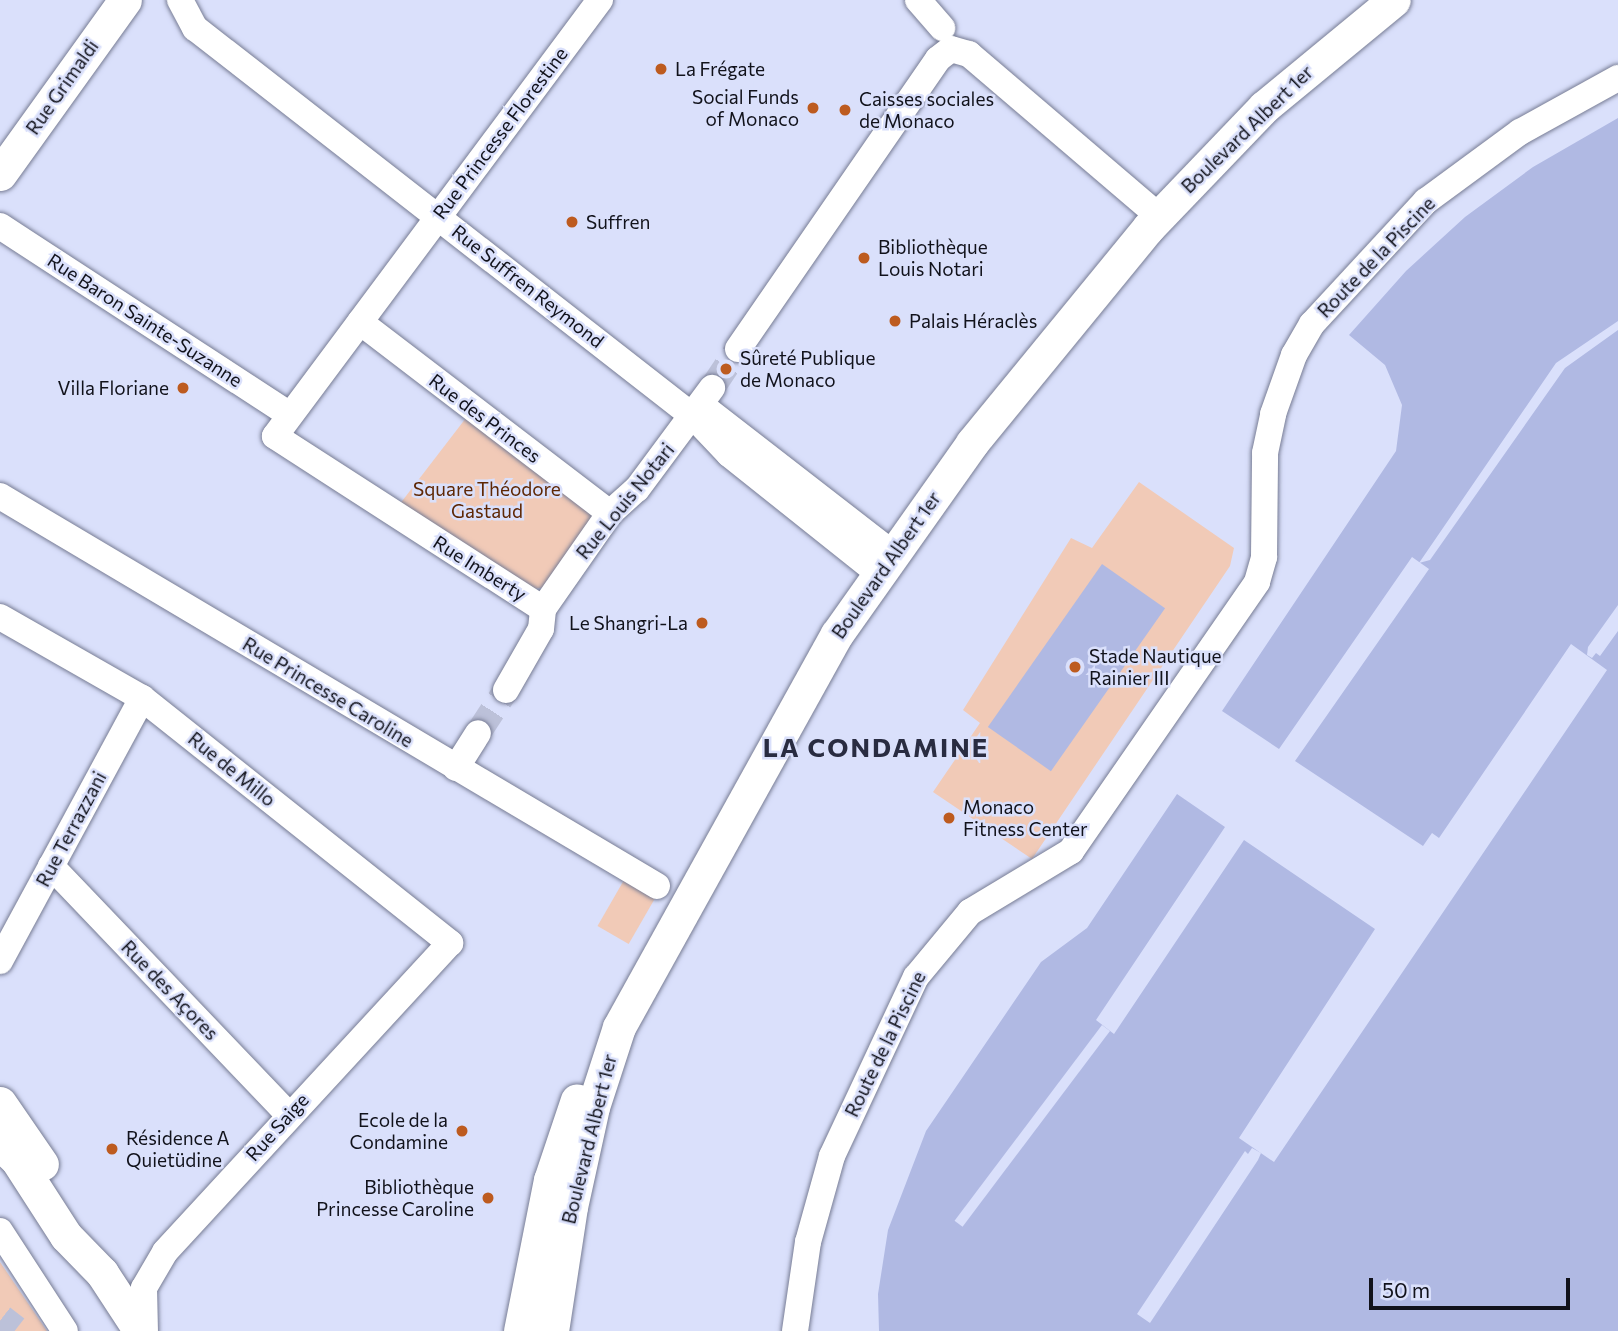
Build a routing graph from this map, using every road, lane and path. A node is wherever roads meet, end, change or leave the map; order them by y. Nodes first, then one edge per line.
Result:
1 (125, 0) edge
2 (180, 0) edge
3 (600, 0) edge
4 (918, 0) edge
5 (1394, 0) edge
6 (946, 38) junction
7 (1618, 78) edge
8 (0, 174) edge
9 (437, 215) junction
10 (1159, 216) junction
11 (0, 226) edge
12 (360, 322) junction
13 (738, 349) tunnel mouth
14 (702, 403) junction
15 (283, 425) junction
16 (0, 496) edge
17 (610, 513) junction
18 (885, 563) junction
19 (543, 609) junction
20 (0, 617) edge
21 (506, 690) tunnel mouth
22 (142, 698) junction
23 (478, 733) tunnel mouth
24 (456, 768) junction
25 (51, 866) junction
26 (657, 886) dead end
27 (450, 943) joint
28 (0, 961) edge
29 (605, 1070) junction
30 (0, 1103) edge
31 (288, 1114) junction
32 (0, 1144) edge
33 (0, 1231) edge
34 (102, 1273) junction
35 (556, 1323) edge
36 (65, 1331) edge
37 (143, 1331) edge
38 (520, 1331) edge
39 (795, 1331) edge

1 - 8 main road, Rue Grimaldi
2 - 9 street, Rue Suffren Reymond
3 - 9 street, Rue Princesse Florestine
4 - 6 street
5 - 10 main road, Boulevard Albert 1er
6 - 10 street
6 - 13 street
7 - 39 street, Route de la Piscine
9 - 12 street, Rue Princesse Florestine
9 - 14 street, Rue Suffren Reymond
10 - 18 main road, Boulevard Albert 1er
11 - 15 street, Rue Baron Sainte-Suzanne
12 - 15 street, Rue Princesse Florestine
12 - 17 street, Rue des Princes
14 - 17 street, Rue Louis Notari
14 - 18 street, Rue Suffren Reymond
15 - 19 street, Rue Imberty
16 - 24 street, Rue Princesse Caroline
17 - 19 street, Rue Louis Notari
18 - 29 main road, Boulevard Albert 1er
19 - 21 street, Rue Louis Notari
20 - 22 street, Rue de Millo
22 - 25 street, Rue Terrazzani
22 - 27 street, Rue de Millo
23 - 24 street
24 - 26 street, Rue Princesse Caroline
25 - 28 street, Rue Terrazzani
25 - 31 street, Rue des Açores
27 - 31 street, Rue Saige
29 - 35 main road, Boulevard Albert 1er
29 - 38 main road
30 - 34 main road
31 - 37 street, Rue Saige
32 - 34 main road
33 - 36 street
34 - 37 main road

